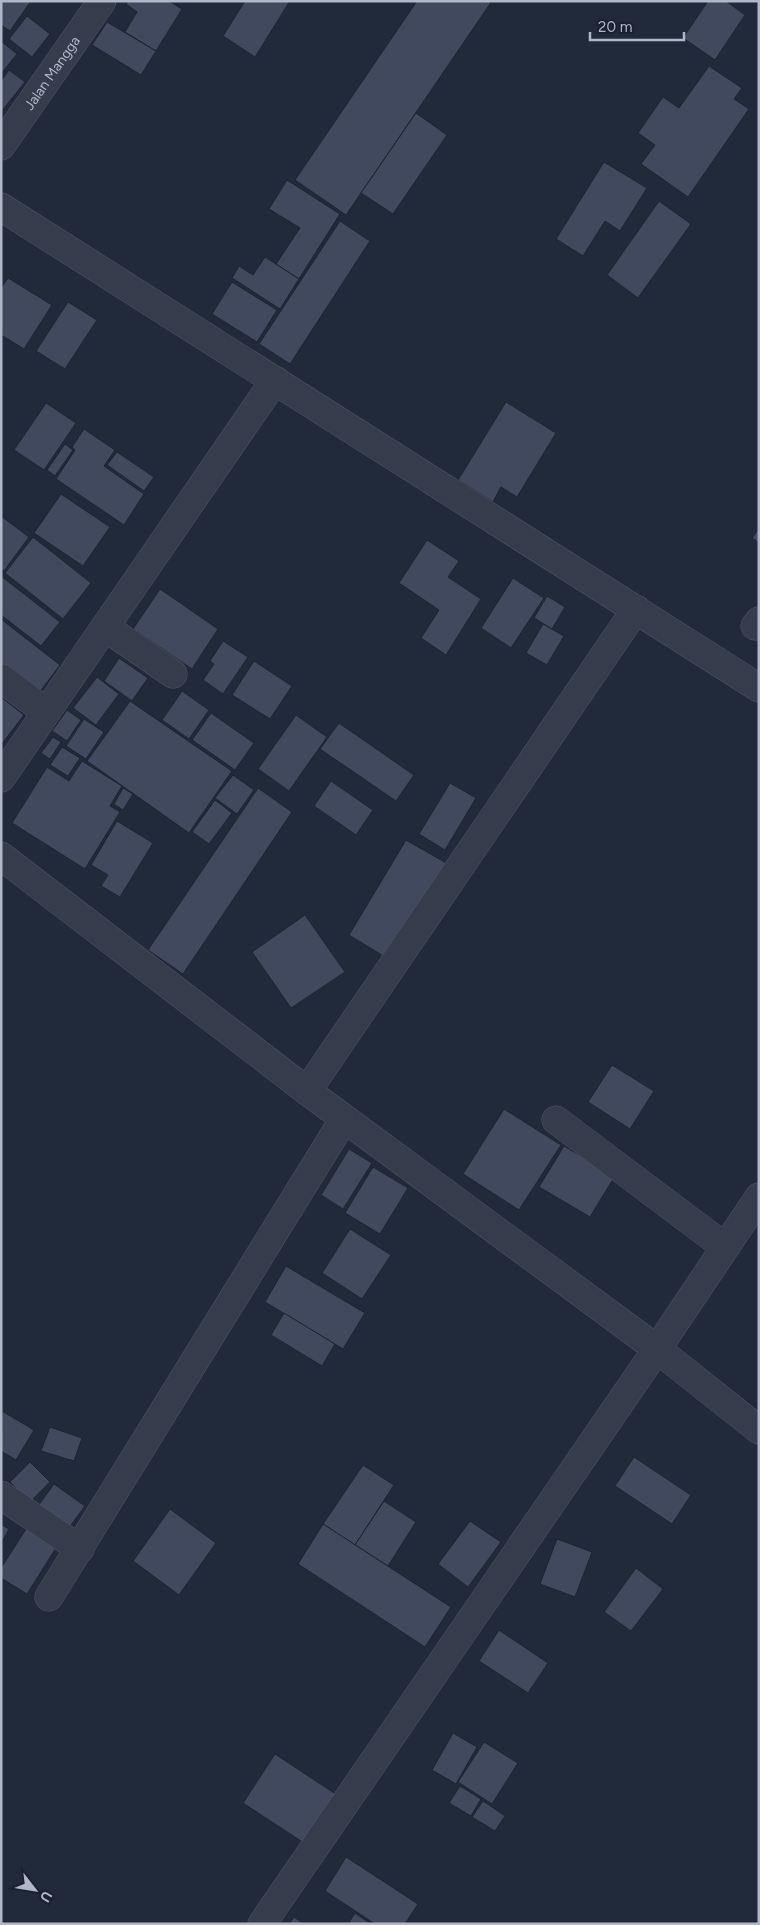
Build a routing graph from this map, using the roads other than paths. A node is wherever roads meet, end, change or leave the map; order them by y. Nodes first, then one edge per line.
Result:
1 (99, 2) edge
2 (1, 146) edge
3 (1, 207) edge
4 (275, 380) junction
5 (636, 609) junction
6 (105, 627) junction
7 (173, 674) dead end
8 (1, 678) edge
9 (759, 688) edge
10 (46, 712) junction
11 (1, 778) edge
12 (4, 866) edge
13 (307, 1091) junction
14 (344, 1119) junction
15 (556, 1120) dead end
16 (759, 1197) edge
17 (726, 1247) junction
18 (658, 1349) junction
19 (759, 1430) edge
20 (1, 1495) edge
21 (80, 1549) junction
22 (49, 1597) dead end
23 (262, 1924) edge

1 - 2 street, Jalan Mangga
3 - 4 street
4 - 5 street
4 - 6 street
5 - 9 street
5 - 13 street
6 - 7 street
6 - 10 street
8 - 10 street
10 - 11 street
12 - 13 street
13 - 14 street
14 - 18 street
14 - 21 street
15 - 17 street
16 - 17 street
17 - 18 street
18 - 19 street
18 - 23 street
20 - 21 street
21 - 22 street

